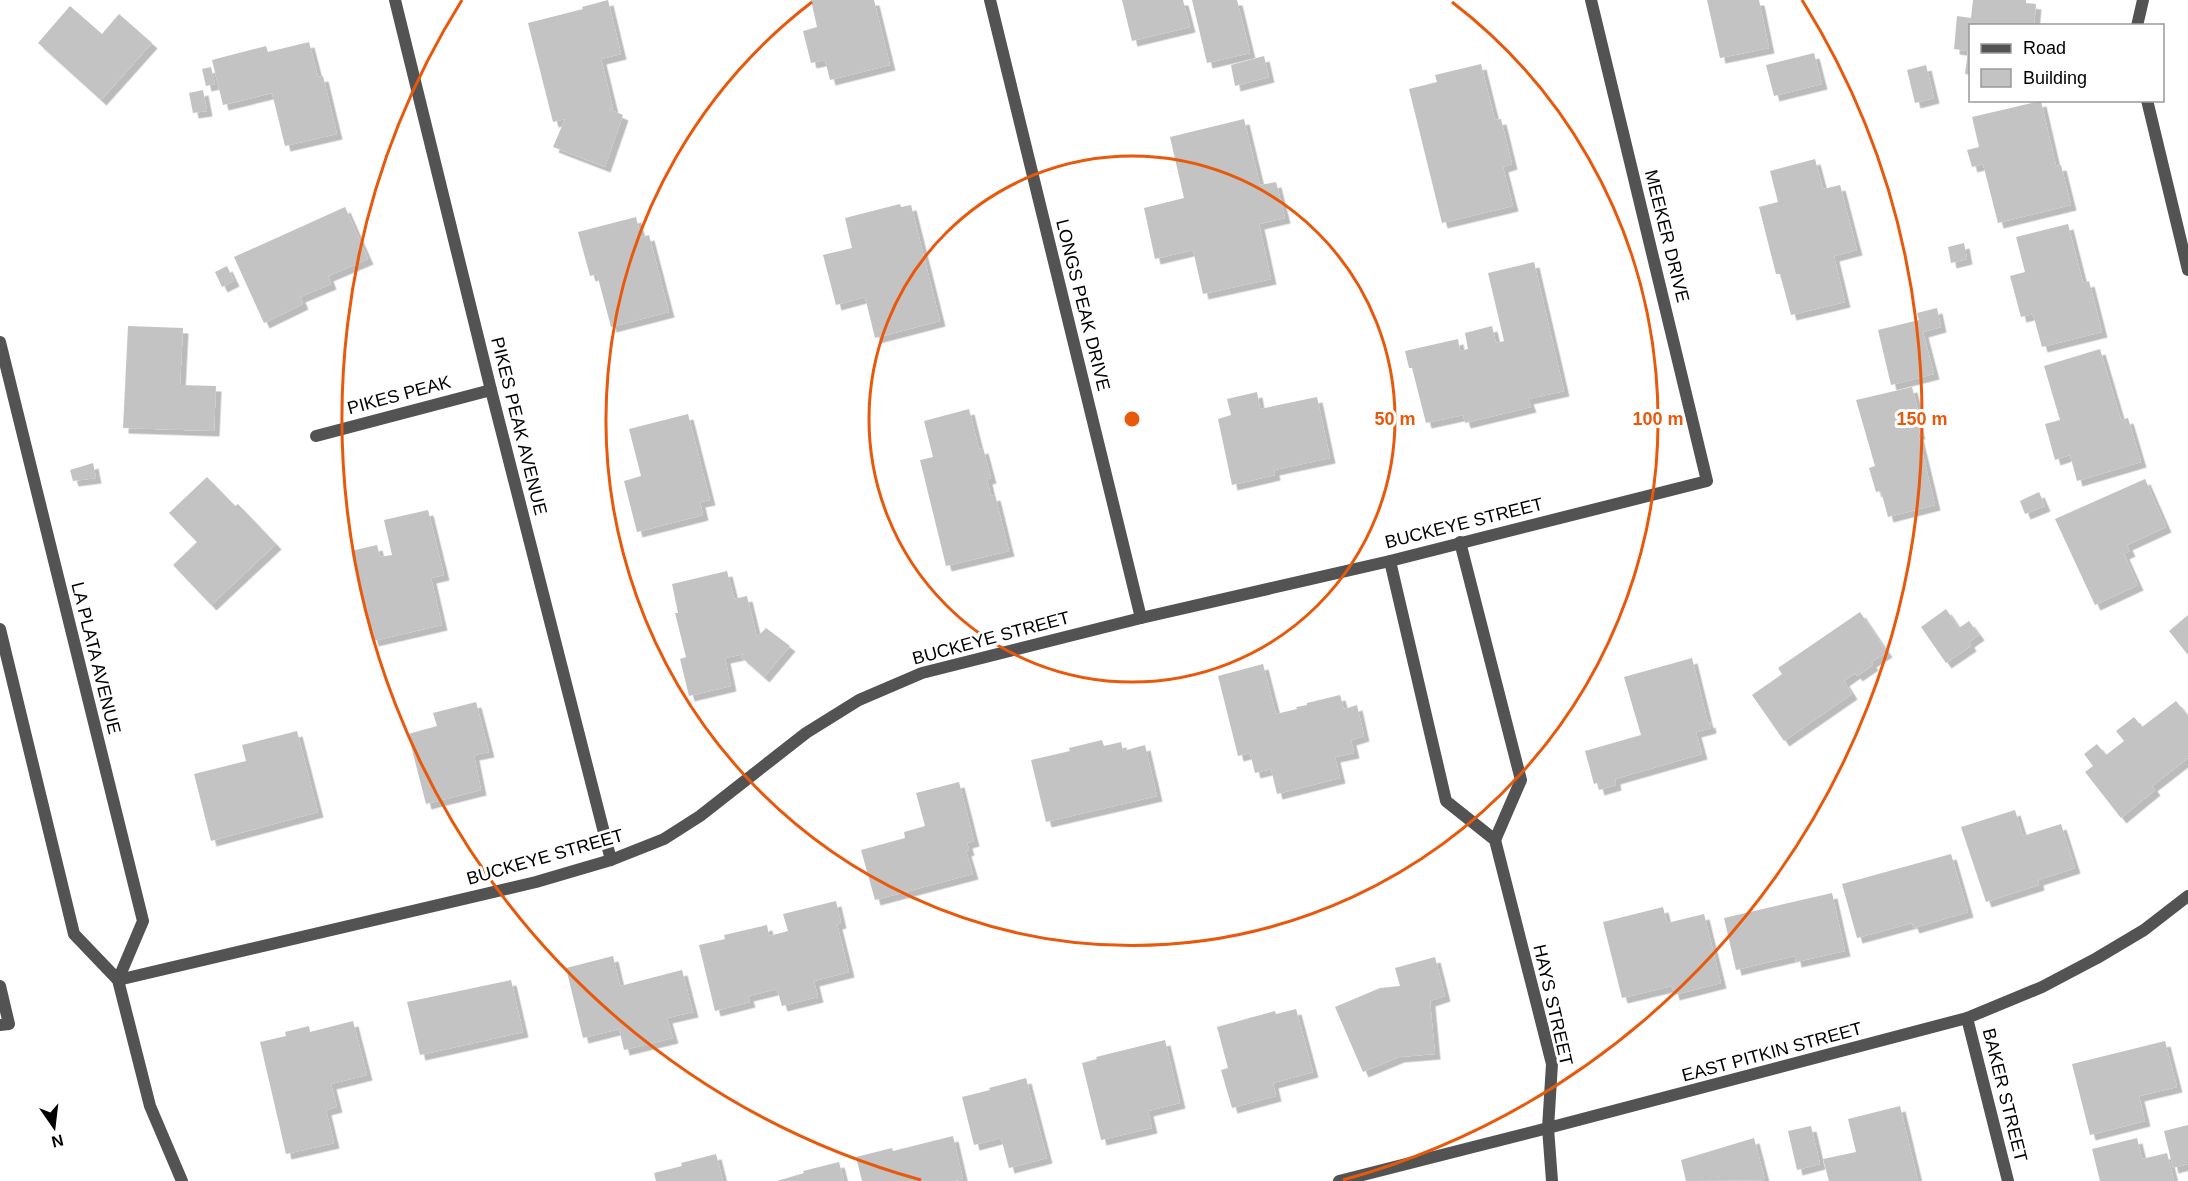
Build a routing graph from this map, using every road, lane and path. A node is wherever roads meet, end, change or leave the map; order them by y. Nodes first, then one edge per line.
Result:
1 (395, 0) edge
2 (990, 0) edge
3 (1591, 0) edge
4 (2143, 0) edge
5 (2137, 24) edge
6 (2146, 102) edge
7 (2188, 270) edge
8 (0, 342) edge
9 (491, 390) junction
10 (316, 436) dead end
11 (1707, 481) joint
12 (1460, 543) junction
13 (1390, 561) junction
14 (1141, 618) junction
15 (0, 628) edge
16 (1495, 840) junction
17 (611, 860) junction
18 (2188, 896) edge
19 (118, 980) junction
20 (0, 986) edge
21 (1967, 1018) junction
22 (0, 1025) edge
23 (1548, 1128) junction
24 (182, 1181) edge
25 (1339, 1181) edge
26 (1552, 1181) edge
27 (2008, 1181) edge

1 - 9 street, PIKES PEAK AVENUE
2 - 14 street, LONGS PEAK DRIVE
3 - 11 street, MEEKER DRIVE
4 - 5 street
6 - 7 street
8 - 19 street, LA PLATA AVENUE
9 - 10 street, PIKES PEAK
9 - 17 street, PIKES PEAK AVENUE
11 - 12 street, BUCKEYE STREET
12 - 13 street, BUCKEYE STREET
12 - 16 street
13 - 14 street, BUCKEYE STREET
13 - 16 street
14 - 17 street, BUCKEYE STREET
15 - 19 street
16 - 23 street, HAYS STREET
17 - 19 street, BUCKEYE STREET
18 - 21 street, EAST PITKIN STREET
19 - 24 street
20 - 22 street
21 - 23 street, EAST PITKIN STREET
21 - 27 street, BAKER STREET
23 - 25 street, EAST PITKIN STREET
23 - 26 street, HAYS STREET

